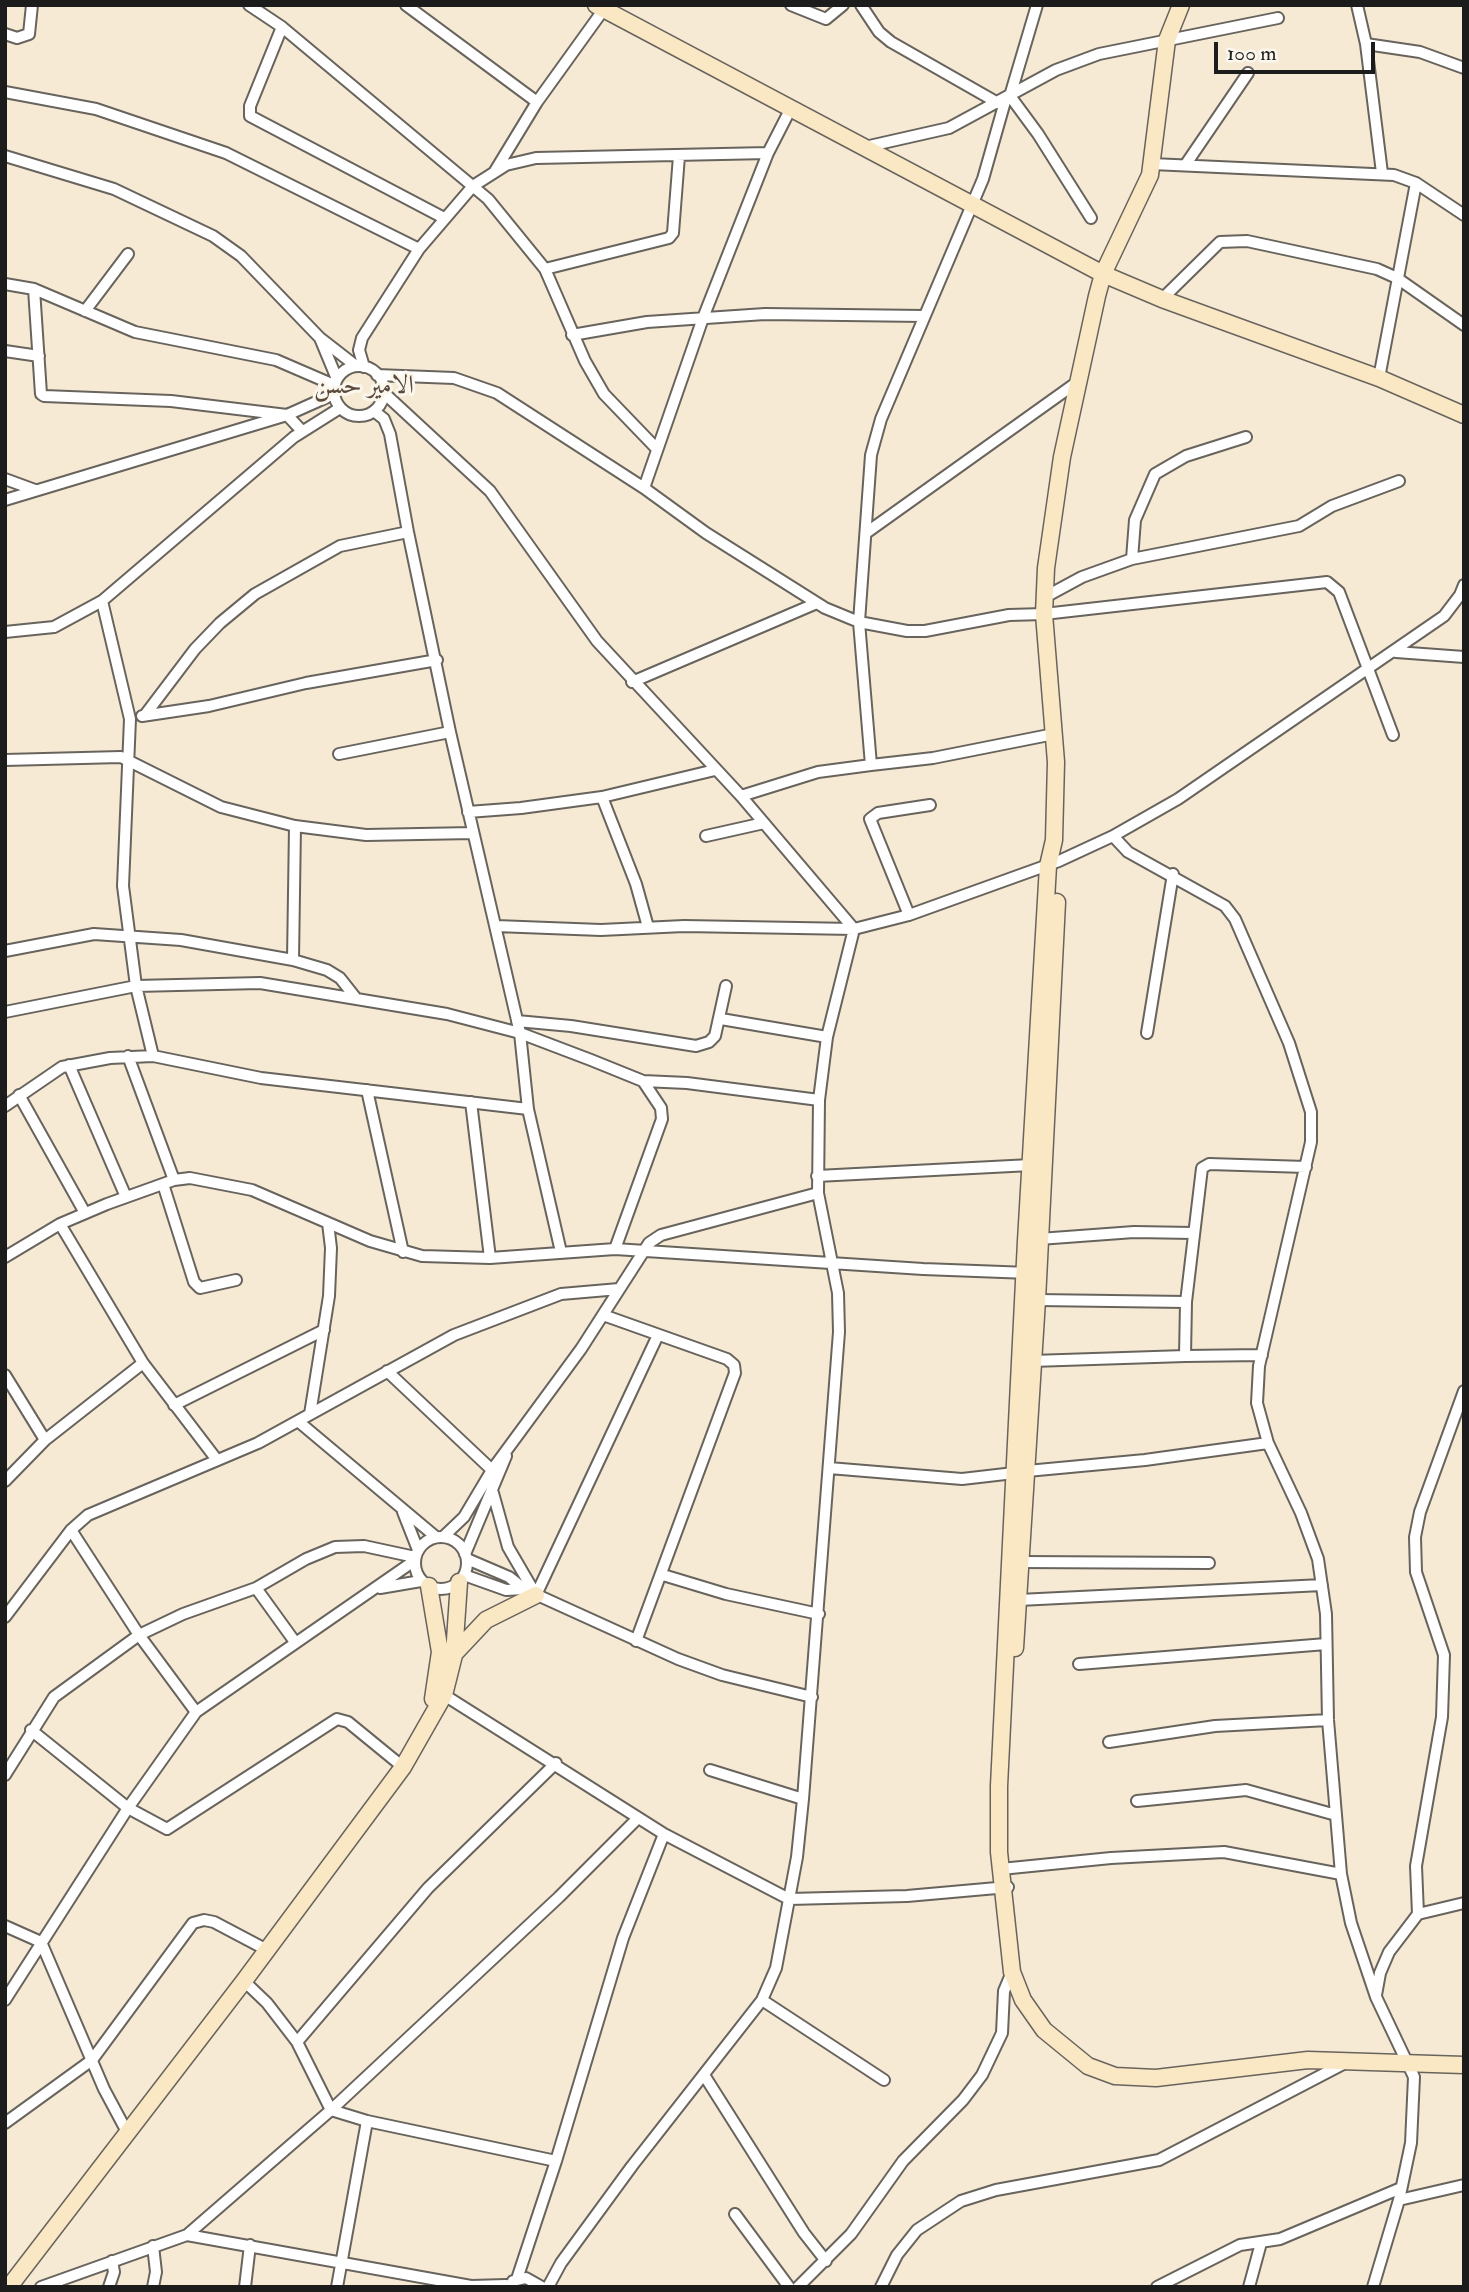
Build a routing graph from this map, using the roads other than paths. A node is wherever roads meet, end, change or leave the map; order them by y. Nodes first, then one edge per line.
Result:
1 (32, 5) edge
2 (250, 5) edge
3 (406, 5) edge
4 (791, 5) edge
5 (843, 5) edge
6 (861, 5) edge
7 (1037, 5) edge
8 (1181, 5) edge
9 (1357, 5) edge
10 (609, 9) edge
11 (1278, 18) dead end
12 (282, 27) junction
13 (5, 34) edge
14 (1167, 40) junction
15 (1366, 44) junction
16 (1464, 68) edge
17 (1248, 73) dead end
18 (5, 92) edge
19 (1004, 99) junction
20 (537, 102) junction
21 (790, 110) junction
22 (865, 147) junction
23 (768, 153) junction
24 (5, 156) edge
25 (679, 156) junction
26 (1152, 164) junction
27 (1186, 164) junction
28 (494, 172) junction
29 (1382, 173) junction
30 (1416, 183) junction
31 (473, 186) junction
32 (973, 203) junction
33 (1464, 215) edge
34 (444, 218) junction
35 (1091, 218) dead end
36 (419, 249) junction
37 (128, 254) dead end
38 (545, 269) junction
39 (1103, 274) junction
40 (1397, 278) junction
41 (5, 284) edge
42 (34, 289) junction
43 (1162, 299) junction
44 (85, 311) junction
45 (924, 316) junction
46 (703, 318) junction
47 (1464, 325) edge
48 (572, 335) junction
49 (320, 338) junction
50 (5, 351) edge
51 (39, 356) junction
52 (360, 367) junction
53 (377, 375) junction
54 (1379, 378) junction
55 (1076, 383) junction
56 (335, 386) junction
57 (384, 393) junction
58 (340, 408) junction
59 (374, 411) junction
60 (287, 415) junction
61 (1464, 415) edge
62 (302, 431) junction
63 (1246, 437) dead end
64 (656, 448) junction
65 (5, 479) edge
66 (1399, 481) dead end
67 (644, 488) junction
68 (34, 490) junction
69 (5, 500) edge
70 (408, 533) junction
71 (866, 533) junction
72 (1132, 559) junction
73 (1464, 585) edge
74 (1045, 597) junction
75 (102, 601) junction
76 (817, 603) junction
77 (1044, 614) junction
78 (859, 622) junction
79 (5, 632) edge
80 (1396, 652) junction
81 (1464, 657) edge
82 (437, 660) junction
83 (1369, 667) junction
84 (632, 682) junction
85 (145, 715) junction
86 (130, 719) junction
87 (450, 732) junction
88 (1054, 734) junction
89 (1393, 735) dead end
90 (339, 754) dead end
91 (130, 759) junction
92 (5, 760) edge
93 (871, 765) junction
94 (715, 770) junction
95 (741, 796) junction
96 (602, 797) junction
97 (930, 805) dead end
98 (468, 811) junction
99 (764, 823) junction
100 (295, 826) junction
101 (473, 833) junction
102 (706, 835) dead end
103 (1113, 836) junction
104 (1054, 864) junction
105 (1173, 874) junction
106 (909, 915) junction
107 (496, 926) junction
108 (648, 927) junction
109 (854, 929) junction
110 (129, 934) junction
111 (5, 951) edge
112 (293, 960) junction
113 (136, 986) junction
114 (726, 986) dead end
115 (355, 997) junction
116 (5, 1012) edge
117 (721, 1019) junction
118 (518, 1027) junction
119 (1147, 1034) dead end
120 (827, 1037) junction
121 (153, 1055) junction
122 (128, 1056) junction
123 (69, 1065) junction
124 (643, 1081) junction
125 (367, 1090) junction
126 (19, 1096) junction
127 (819, 1100) junction
128 (471, 1102) junction
129 (5, 1106) edge
130 (528, 1109) junction
131 (1031, 1165) junction
132 (1306, 1167) junction
133 (817, 1176) junction
134 (168, 1182) junction
135 (818, 1193) junction
136 (126, 1197) junction
137 (85, 1213) junction
138 (328, 1223) junction
139 (60, 1224) junction
140 (1193, 1233) junction
141 (1039, 1239) junction
142 (615, 1249) junction
143 (642, 1251) junction
144 (402, 1252) junction
145 (561, 1252) junction
146 (5, 1257) edge
147 (490, 1258) junction
148 (834, 1264) junction
149 (1031, 1273) junction
150 (236, 1280) dead end
151 (619, 1289) junction
152 (1037, 1300) junction
153 (1186, 1302) junction
154 (603, 1315) junction
155 (324, 1330) junction
156 (658, 1335) junction
157 (1262, 1355) junction
158 (1185, 1356) junction
159 (1032, 1361) junction
160 (143, 1363) junction
161 (387, 1371) junction
162 (5, 1375) edge
163 (1464, 1391) edge
164 (174, 1405) junction
165 (310, 1414) junction
166 (299, 1422) junction
167 (45, 1440) junction
168 (1268, 1443) junction
169 (509, 1447) junction
170 (216, 1460) junction
171 (829, 1468) junction
172 (492, 1470) junction
173 (1020, 1472) junction
174 (5, 1481) edge
175 (493, 1493) junction
176 (403, 1512) junction
177 (71, 1530) junction
178 (439, 1537) junction
179 (416, 1556) junction
180 (466, 1557) junction
181 (1021, 1562) junction
182 (1209, 1563) dead end
183 (663, 1575) junction
184 (462, 1578) junction
185 (425, 1583) junction
186 (1322, 1585) junction
187 (256, 1588) junction
188 (377, 1589) junction
189 (530, 1592) junction
190 (1013, 1600) junction
191 (819, 1614) junction
192 (5, 1617) edge
193 (139, 1635) junction
194 (636, 1641) junction
195 (295, 1642) junction
196 (1326, 1644) junction
197 (454, 1655) junction
198 (1079, 1664) dead end
199 (440, 1692) junction
200 (812, 1697) junction
201 (195, 1712) junction
202 (1328, 1720) junction
203 (31, 1730) junction
204 (1109, 1742) dead end
205 (556, 1763) junction
206 (403, 1767) junction
207 (710, 1770) dead end
208 (5, 1775) edge
209 (803, 1799) junction
210 (1137, 1801) dead end
211 (128, 1808) junction
212 (1336, 1815) junction
213 (637, 1819) junction
214 (664, 1834) junction
215 (1004, 1868) junction
216 (1341, 1874) junction
217 (1006, 1891) junction
218 (789, 1899) junction
219 (1464, 1903) edge
220 (1418, 1914) junction
221 (5, 1926) edge
222 (41, 1942) junction
223 (267, 1950) junction
224 (1012, 1972) junction
225 (244, 1981) junction
226 (1376, 1997) junction
227 (5, 2000) edge
228 (762, 2000) junction
229 (297, 2042) junction
230 (92, 2060) junction
231 (1350, 2060) junction
232 (1405, 2061) junction
233 (1464, 2064) edge
234 (704, 2075) junction
235 (884, 2080) dead end
236 (331, 2110) junction
237 (367, 2121) junction
238 (5, 2123) edge
239 (127, 2132) junction
240 (556, 2161) junction
241 (1464, 2185) edge
242 (1400, 2194) junction
243 (735, 2214) dead end
244 (187, 2235) junction
245 (1261, 2243) junction
246 (250, 2245) junction
247 (153, 2246) junction
248 (112, 2261) junction
249 (826, 2261) junction
250 (342, 2262) junction
251 (561, 2263) junction
252 (517, 2279) junction
253 (538, 2284) edge
254 (472, 2286) edge
255 (506, 2286) edge
256 (9, 2287) edge
257 (41, 2287) edge
258 (109, 2287) edge
259 (153, 2287) edge
260 (245, 2287) edge
261 (337, 2287) edge
262 (548, 2287) edge
263 (789, 2287) edge
264 (799, 2287) edge
265 (881, 2287) edge
266 (1157, 2287) edge
267 (1249, 2287) edge
268 (1373, 2287) edge

1 - 13 street
2 - 12 street
3 - 20 street
4 - 5 street
6 - 19 street
7 - 19 street
8 - 14 street
9 - 15 street
10 - 20 street
10 - 21 street
11 - 14 street
12 - 31 street
12 - 34 street
14 - 19 street
14 - 26 street
15 - 16 street
15 - 29 street
17 - 27 street
18 - 36 street
19 - 22 street
19 - 32 street
19 - 35 street
20 - 28 street
21 - 22 street
21 - 23 street
22 - 32 street
23 - 25 street
23 - 46 street
24 - 49 street
25 - 28 street
25 - 38 street
26 - 27 street
26 - 39 street
27 - 29 street
28 - 31 street
29 - 30 street
30 - 33 street
30 - 40 street
31 - 34 street
31 - 38 street
32 - 39 street
32 - 45 street
34 - 36 street
36 - 52 street
37 - 44 street
38 - 48 street
39 - 43 street
39 - 55 street
40 - 43 street
40 - 47 street
40 - 54 street
41 - 42 street
42 - 44 street
42 - 51 street
43 - 54 street
44 - 56 street
45 - 46 street
45 - 71 street
46 - 48 street
46 - 64 street
48 - 64 street
49 - 52 street
49 - 56 street
50 - 51 street
51 - 60 street
52 - 53 street
52 - 56 street
53 - 57 street
53 - 67 street
54 - 61 street
55 - 71 street
55 - 74 street
56 - 58 street
56 - 60 street
57 - 59 street
57 - 84 street
58 - 59 street
58 - 62 street
59 - 70 street
60 - 62 street
60 - 68 street
62 - 75 street
63 - 72 street
64 - 67 street
65 - 68 street
66 - 72 street
67 - 76 street
68 - 69 street
70 - 82 street
70 - 85 street
71 - 78 street
72 - 74 street
73 - 80 street
74 - 77 street
75 - 79 street
75 - 86 street
76 - 78 street
76 - 84 street
77 - 78 street
77 - 83 street
77 - 88 street
78 - 93 street
80 - 81 street
80 - 83 street
82 - 85 street
82 - 87 street
83 - 89 street
83 - 103 street
84 - 94 street
85 - 86 street
86 - 91 street
87 - 90 street
87 - 98 street
88 - 93 street
88 - 104 street
91 - 92 street
91 - 100 street
91 - 110 street
93 - 95 street
94 - 95 street
94 - 96 street
95 - 99 street
96 - 98 street
96 - 108 street
97 - 106 street
98 - 101 street
99 - 102 street
99 - 109 street
100 - 101 street
100 - 112 street
101 - 107 street
103 - 104 street
103 - 105 street
104 - 106 street
104 - 131 street
104 - 141 street
105 - 119 street
105 - 132 street
106 - 109 street
107 - 108 street
107 - 118 street
108 - 109 street
109 - 120 street
110 - 111 street
110 - 112 street
110 - 113 street
112 - 115 street
113 - 115 street
113 - 116 street
113 - 121 street
114 - 117 street
115 - 118 street
117 - 118 street
117 - 120 street
118 - 124 street
118 - 130 street
120 - 127 street
121 - 122 street
121 - 125 street
122 - 123 street
122 - 134 street
123 - 126 street
123 - 136 street
124 - 127 street
124 - 142 street
125 - 128 street
125 - 144 street
126 - 129 street
126 - 137 street
127 - 133 street
128 - 130 street
128 - 147 street
130 - 145 street
131 - 133 street
131 - 149 street
132 - 140 street
132 - 157 street
133 - 135 street
134 - 136 street
134 - 138 street
134 - 150 street
135 - 143 street
135 - 148 street
136 - 137 street
137 - 139 street
138 - 144 street
138 - 155 street
139 - 146 street
139 - 160 street
140 - 141 street
140 - 153 street
141 - 149 street
142 - 143 street
142 - 145 street
143 - 148 street
143 - 151 street
144 - 147 street
145 - 147 street
148 - 149 street
148 - 171 street
149 - 152 street
149 - 173 street
151 - 154 street
151 - 161 street
152 - 153 street
152 - 159 street
153 - 158 street
154 - 156 street
154 - 169 street
155 - 164 street
155 - 165 street
156 - 183 street
156 - 189 street
157 - 158 street
157 - 168 street
158 - 159 street
159 - 173 street
160 - 164 street
160 - 167 street
161 - 165 street
161 - 172 street
162 - 167 street
163 - 220 street
164 - 170 street
165 - 166 street
166 - 170 street
166 - 176 street
167 - 174 street
168 - 173 street
168 - 186 street
169 - 172 street
169 - 175 street
170 - 177 street
171 - 173 street
171 - 191 street
172 - 178 street
173 - 181 street
173 - 190 street
175 - 180 street
175 - 189 street
176 - 178 street
176 - 179 street
177 - 192 street
177 - 193 street
178 - 179 street
178 - 180 street
179 - 185 street
179 - 187 street
179 - 188 street
180 - 184 street
180 - 189 street
181 - 182 street
181 - 190 street
183 - 191 street
183 - 194 street
184 - 185 street
184 - 189 street
184 - 197 street
185 - 188 street
185 - 199 street
186 - 190 street
186 - 196 street
187 - 193 street
187 - 195 street
188 - 195 street
189 - 194 street
189 - 197 street
190 - 215 street
191 - 200 street
193 - 201 street
193 - 203 street
194 - 200 street
195 - 201 street
196 - 198 street
196 - 202 street
197 - 199 street
199 - 205 street
199 - 206 street
200 - 209 street
201 - 211 street
202 - 204 street
202 - 212 street
203 - 208 street
203 - 211 street
205 - 213 street
205 - 229 street
206 - 211 street
206 - 223 street
207 - 209 street
209 - 218 street
210 - 212 street
211 - 222 street
212 - 216 street
213 - 214 street
213 - 236 street
214 - 218 street
214 - 240 street
215 - 216 street
215 - 217 street
216 - 226 street
217 - 218 street
217 - 224 street
218 - 228 street
219 - 220 street
220 - 226 street
221 - 222 street
222 - 227 street
222 - 230 street
223 - 225 street
223 - 230 street
224 - 231 street
224 - 249 street
225 - 229 street
225 - 239 street
226 - 232 street
228 - 234 street
228 - 235 street
229 - 236 street
230 - 238 street
230 - 239 street
231 - 232 street
231 - 265 street
232 - 233 street
232 - 242 street
234 - 249 street
234 - 251 street
236 - 237 street
236 - 244 street
237 - 240 street
237 - 250 street
239 - 256 street
240 - 252 street
241 - 242 street
242 - 245 street
242 - 268 street
243 - 263 street
244 - 246 street
244 - 247 street
245 - 266 street
245 - 267 street
246 - 250 street
246 - 260 street
247 - 248 street
247 - 259 street
248 - 257 street
248 - 258 street
249 - 264 street
250 - 254 street
250 - 261 street
251 - 253 street
251 - 262 street
252 - 253 street
252 - 255 street
254 - 255 street

